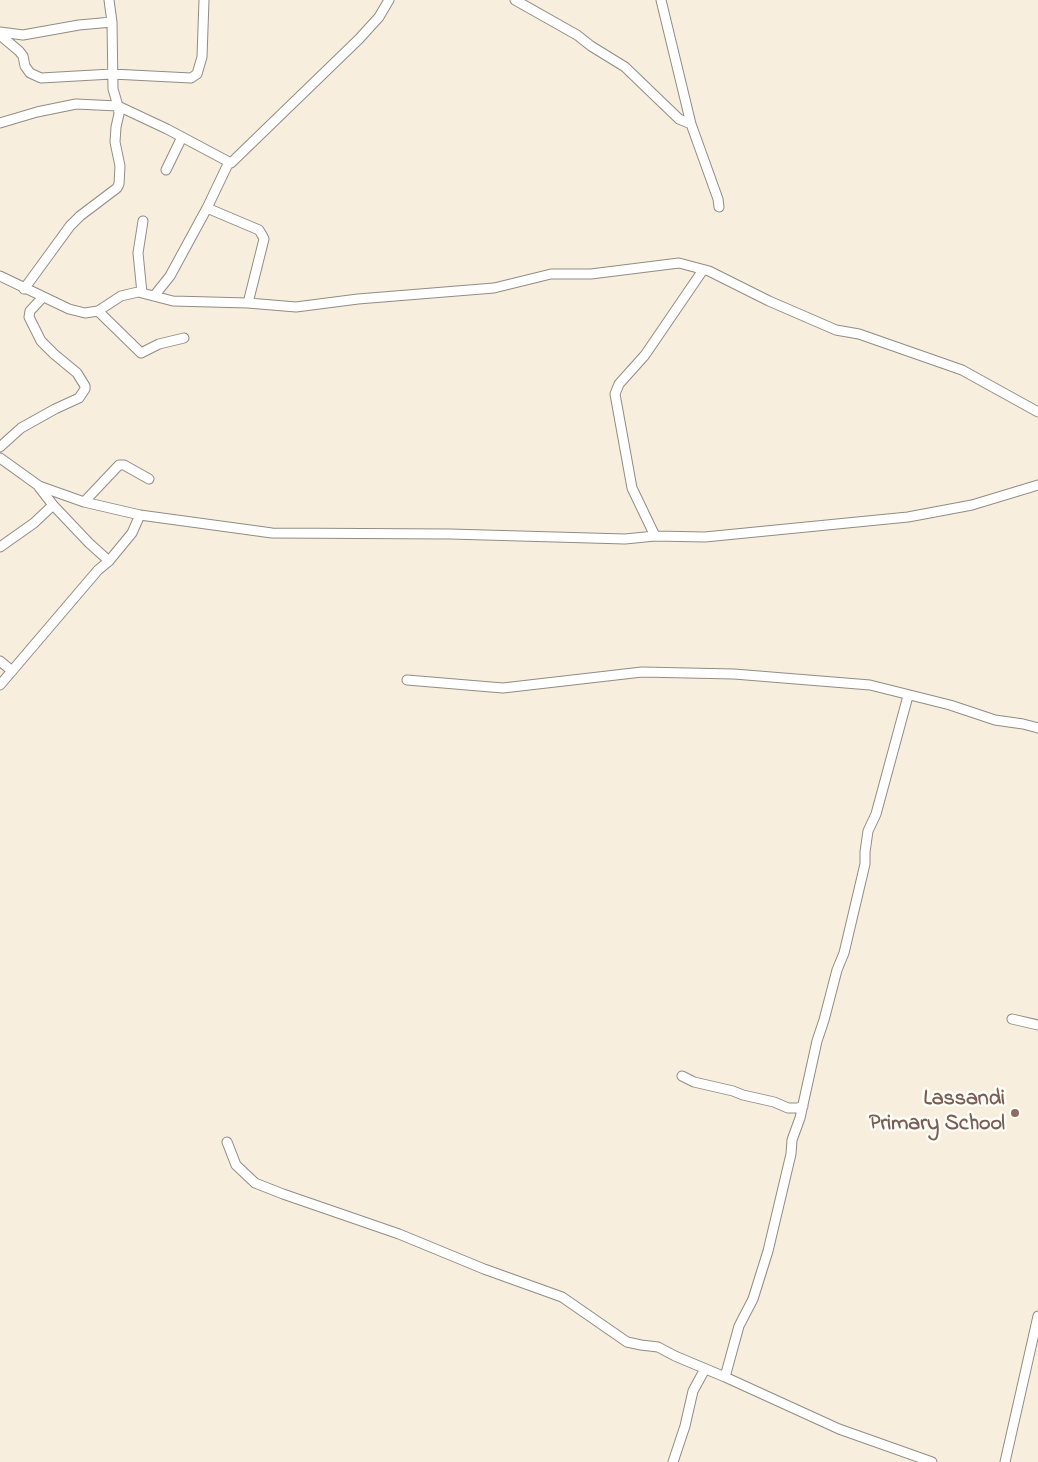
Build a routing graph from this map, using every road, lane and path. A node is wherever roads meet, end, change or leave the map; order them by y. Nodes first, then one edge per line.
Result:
1 (109, 0) edge
2 (204, 0) edge
3 (389, 0) edge
4 (515, 0) edge
5 (661, 0) edge
6 (112, 22) junction
7 (0, 33) edge
8 (112, 74) junction
9 (118, 106) junction
10 (0, 123) edge
11 (691, 124) junction
12 (182, 137) junction
13 (231, 164) junction
14 (166, 170) dead end
15 (719, 207) dead end
16 (207, 208) junction
17 (143, 221) dead end
18 (703, 270) junction
19 (2, 280) edge
20 (24, 289) junction
21 (142, 293) junction
22 (154, 296) junction
23 (43, 297) junction
24 (248, 303) junction
25 (98, 311) junction
26 (184, 338) dead end
27 (1038, 412) edge
28 (0, 447) edge
29 (0, 458) edge
30 (149, 479) dead end
31 (1038, 485) edge
32 (39, 486) junction
33 (84, 502) junction
34 (53, 505) junction
35 (140, 515) junction
36 (655, 536) junction
37 (0, 547) edge
38 (109, 561) junction
39 (0, 661) edge
40 (12, 671) junction
41 (407, 680) dead end
42 (0, 685) edge
43 (908, 696) junction
44 (1038, 728) edge
45 (1012, 1019) dead end
46 (1038, 1025) edge
47 (682, 1076) dead end
48 (803, 1106) junction
49 (227, 1142) dead end
50 (1038, 1316) edge
51 (705, 1369) junction
52 (725, 1377) junction
53 (672, 1462) edge
54 (932, 1462) edge
55 (1006, 1462) edge

1 - 6 street
2 - 8 street
3 - 13 street
4 - 11 street
5 - 11 street
6 - 7 street
6 - 8 street
7 - 8 street
8 - 9 street
9 - 10 street
9 - 12 street
9 - 20 street
11 - 15 street
12 - 13 street
12 - 14 street
13 - 16 street
16 - 22 street
16 - 24 street
17 - 21 street
18 - 24 street
18 - 27 street
18 - 36 street
19 - 20 street
20 - 23 street
21 - 22 street
21 - 25 street
22 - 24 street
23 - 25 street
23 - 28 street
25 - 26 street
29 - 32 street
30 - 33 street
31 - 36 street
32 - 33 street
32 - 34 street
33 - 35 street
34 - 37 street
34 - 38 street
35 - 36 street
35 - 38 street
38 - 40 street
39 - 40 street
40 - 42 street
41 - 43 street
43 - 44 street
43 - 48 street
45 - 46 street
47 - 48 street
48 - 52 street
49 - 51 street
50 - 55 street
51 - 52 street
51 - 53 street
52 - 54 street

